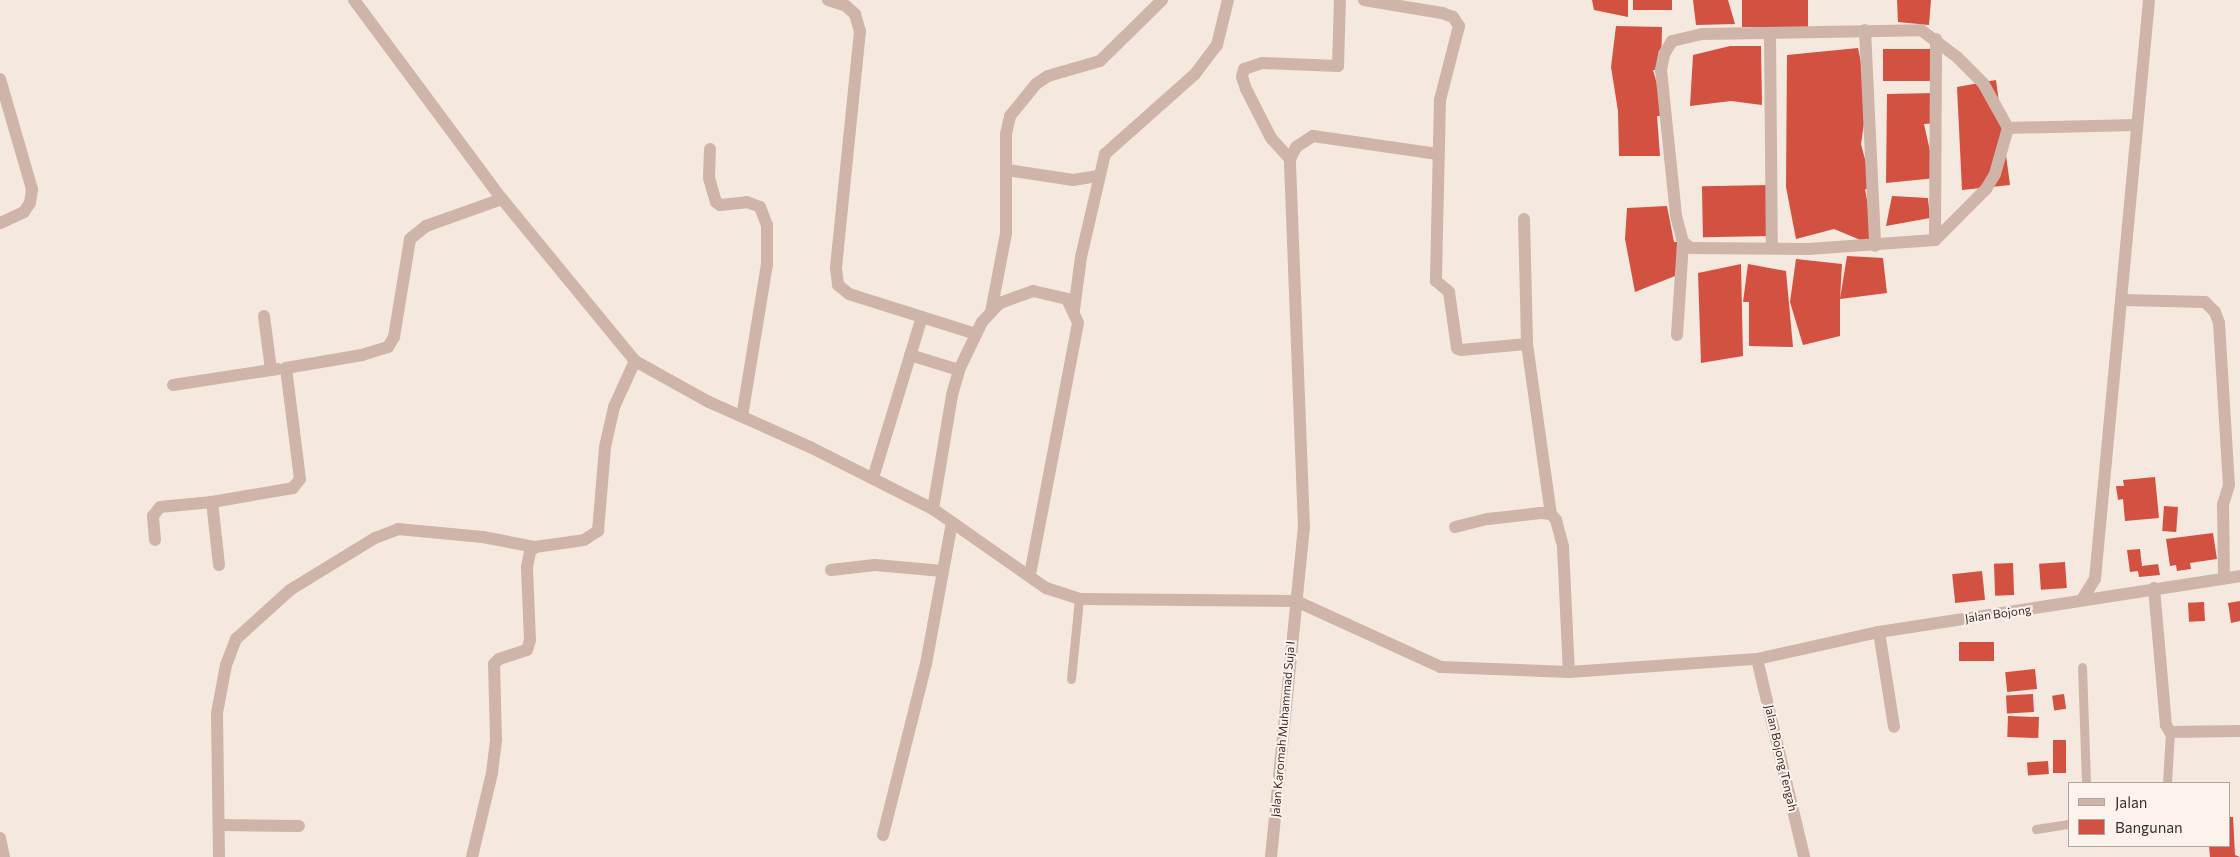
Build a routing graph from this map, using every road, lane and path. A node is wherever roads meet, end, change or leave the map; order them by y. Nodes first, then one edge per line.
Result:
1 (354, 0) edge
2 (828, 0) edge
3 (1162, 0) edge
4 (1228, 0) edge
5 (1340, 0) edge
6 (1364, 0) edge
7 (2149, 0) edge
8 (1865, 30) junction
9 (1770, 35) junction
10 (1936, 39) junction
11 (0, 79) edge
12 (2135, 125) junction
13 (2008, 128) junction
14 (710, 149) dead end
15 (1438, 154) junction
16 (1290, 159) junction
17 (1007, 170) junction
18 (1100, 176) junction
19 (502, 199) junction
20 (1524, 219) dead end
21 (0, 223) edge
22 (1935, 240) junction
23 (1683, 242) junction
24 (1875, 246) junction
25 (1772, 247) junction
26 (2123, 300) junction
27 (1074, 310) junction
28 (991, 312) junction
29 (264, 316) dead end
30 (922, 317) junction
31 (976, 334) junction
32 (1677, 335) dead end
33 (1527, 344) junction
34 (910, 355) junction
35 (635, 361) junction
36 (286, 368) junction
37 (271, 370) junction
38 (959, 370) junction
39 (173, 385) dead end
40 (742, 416) junction
41 (873, 478) junction
42 (212, 502) junction
43 (933, 509) junction
44 (1551, 514) junction
45 (952, 523) junction
46 (1455, 527) dead end
47 (155, 540) dead end
48 (535, 547) junction
49 (219, 565) dead end
50 (831, 570) dead end
51 (943, 572) junction
52 (1030, 575) junction
53 (2240, 576) edge
54 (2224, 577) junction
55 (2154, 588) junction
56 (1079, 598) junction
57 (2083, 598) junction
58 (1296, 601) junction
59 (1879, 632) junction
60 (1757, 659) junction
61 (2082, 667) dead end
62 (1570, 672) junction
63 (1071, 679) dead end
64 (1894, 727) dead end
65 (2240, 731) edge
66 (2170, 732) junction
67 (2086, 782) edge
68 (2167, 782) edge
69 (2068, 824) edge
70 (220, 825) junction
71 (299, 826) dead end
72 (2036, 829) dead end
73 (883, 835) dead end
74 (0, 838) edge
75 (4, 857) edge
76 (219, 857) edge
77 (472, 857) edge
78 (1271, 857) edge
79 (1804, 857) edge

1 - 19 street
2 - 30 street
3 - 17 street
4 - 18 street
5 - 16 street
6 - 15 street
7 - 12 street
8 - 9 street
8 - 10 street
8 - 24 street
9 - 23 street
9 - 25 street
10 - 13 street
10 - 22 street
11 - 21 street
12 - 13 street
12 - 26 street
13 - 22 street
14 - 40 street
15 - 16 street
15 - 33 street
16 - 58 street, Jalan Karomah Muhammad Suja I
17 - 18 street
17 - 28 street
18 - 27 street
19 - 35 street
19 - 36 street
20 - 33 street
22 - 24 street
23 - 25 street
23 - 32 street
24 - 25 street
26 - 54 street
26 - 57 street
27 - 28 street
27 - 52 street
28 - 31 street
29 - 37 street
30 - 31 street
30 - 34 street
31 - 38 street
33 - 44 street
34 - 38 street
34 - 41 street
35 - 40 street
35 - 48 street
36 - 37 street
36 - 42 street
37 - 39 street
38 - 43 street
40 - 41 street
41 - 43 street
42 - 47 street
42 - 49 street
43 - 45 street
44 - 46 street
44 - 62 street
45 - 51 street
45 - 52 street
48 - 70 street
48 - 77 street
50 - 51 street
51 - 73 street
52 - 56 street
53 - 54 street, Jalan Bojong
54 - 55 street, Jalan Bojong
55 - 57 street, Jalan Bojong
55 - 66 street
56 - 58 street
56 - 63 lane
57 - 59 street, Jalan Bojong
58 - 62 street, Jalan Bojong
58 - 78 street, Jalan Karomah Muhammad Suja I
59 - 60 street, Jalan Bojong
59 - 64 street
60 - 62 street, Jalan Bojong
60 - 79 street, Jalan Bojong Tengah
61 - 67 lane
65 - 66 street
66 - 68 lane
69 - 72 lane
70 - 71 street
70 - 76 street
74 - 75 street

